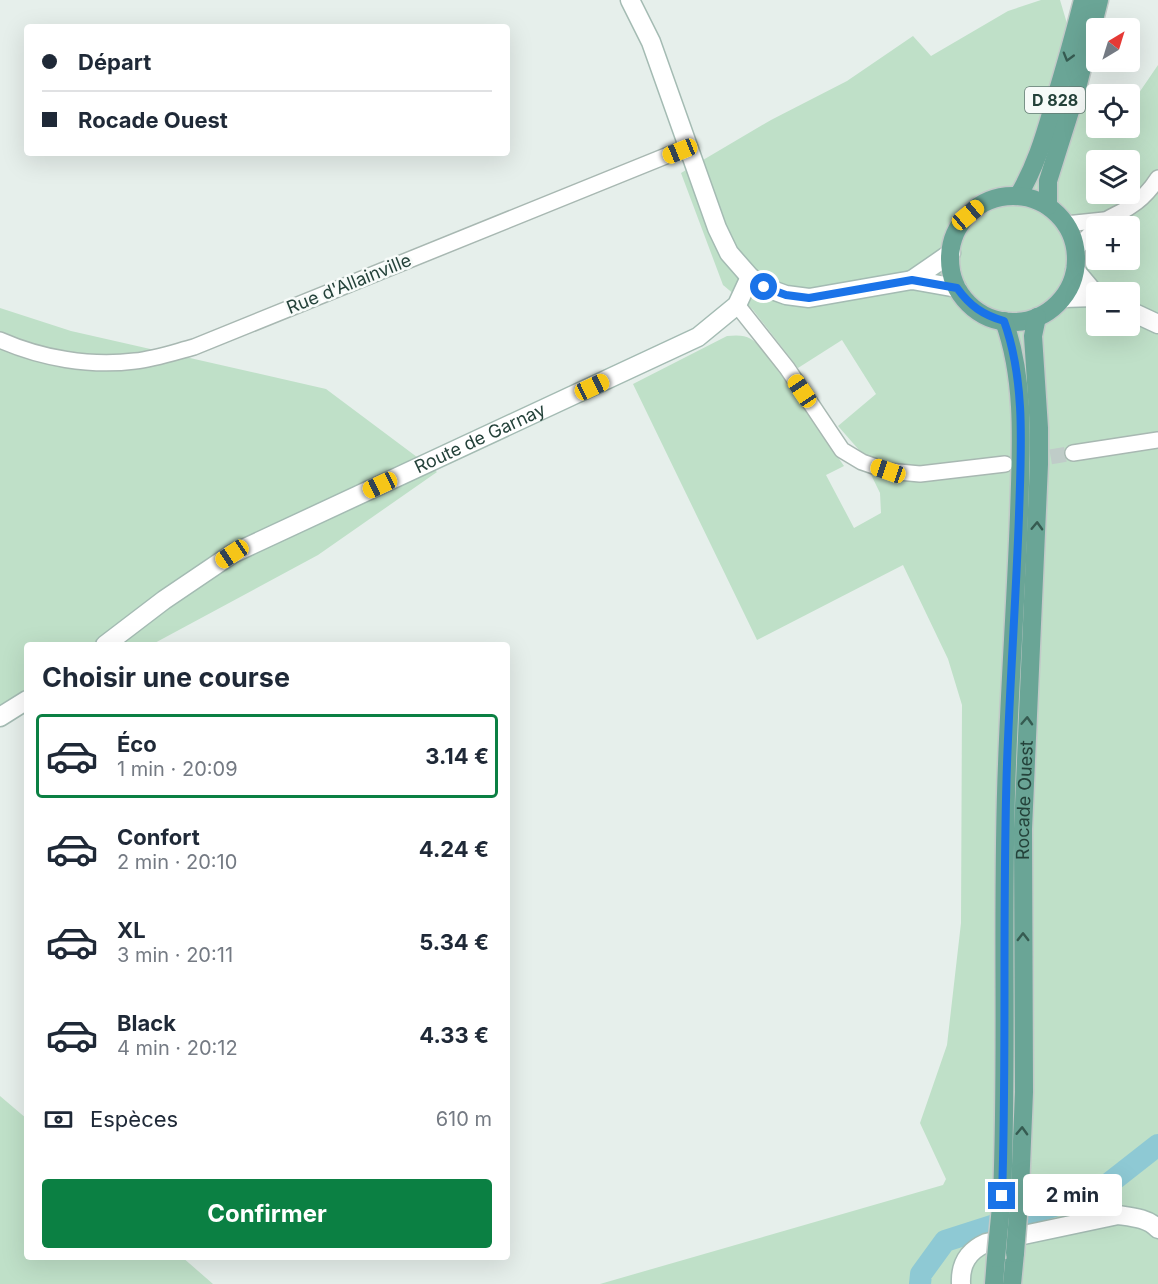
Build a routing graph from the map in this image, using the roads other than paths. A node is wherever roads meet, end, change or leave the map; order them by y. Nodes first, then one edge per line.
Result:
1 (630, 0) edge
2 (1083, 0) edge
3 (1099, 0) edge
4 (688, 147) junction
5 (1158, 178) edge
6 (1018, 196) junction
7 (1048, 206) junction
8 (1114, 216) edge
9 (1066, 224) junction
10 (1086, 225) edge
11 (1086, 239) edge
12 (1076, 249) junction
13 (951, 253) junction
14 (1076, 270) junction
15 (750, 277) junction
16 (912, 280) junction
17 (1086, 283) edge
18 (957, 288) junction
19 (1086, 297) edge
20 (1063, 298) junction
21 (737, 305) junction
22 (1140, 316) edge
23 (1037, 317) junction
24 (1004, 321) junction
25 (1158, 324) edge
26 (0, 340) edge
27 (1158, 440) edge
28 (1073, 453) tunnel mouth
29 (1005, 464) dead end
30 (109, 642) edge
31 (24, 702) edge
32 (0, 717) edge
33 (1158, 1229) edge
34 (961, 1284) edge
35 (994, 1284) edge
36 (1012, 1284) edge

1 - 4 street
2 -> 6 main road, D 828
3 - 7 main road, D 828
4 - 15 street
4 - 26 street, Rue d'Allainville
5 - 8 street
6 - 7 main road
6 - 13 main road
7 - 9 main road
9 - 10 street
9 - 12 main road
11 - 12 street
12 - 14 main road
13 - 16 street
13 - 18 main road
14 - 17 street
14 - 20 main road
15 - 16 street
15 - 21 street, Route de Garnay
16 - 18 street
18 - 24 main road
19 - 20 street
20 - 23 main road
21 - 29 street
21 - 30 street, Route de Garnay
22 - 25 street
23 - 24 main road
36 -> 23 main road, Rocade Ouest, bridge
24 - 35 main road, Rocade Ouest, bridge
27 - 28 street
31 - 32 street
33 - 34 street

